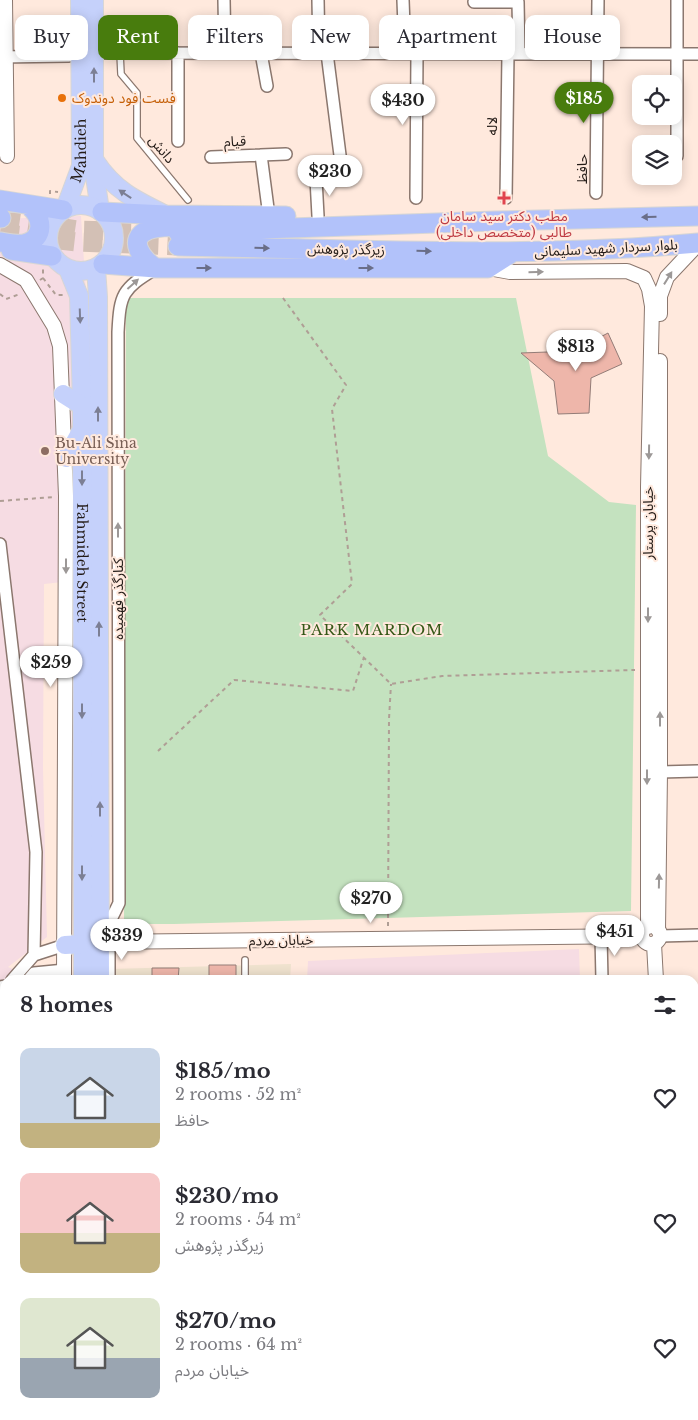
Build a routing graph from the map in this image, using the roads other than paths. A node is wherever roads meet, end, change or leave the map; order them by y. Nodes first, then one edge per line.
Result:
1 (5, 0) edge
2 (80, 0) edge
3 (94, 0) edge
4 (224, 0) edge
5 (318, 0) edge
6 (404, 0) edge
7 (598, 0) edge
8 (677, 0) edge
9 (474, 2) dead end
10 (224, 15) edge
11 (319, 15) edge
12 (406, 15) edge
13 (598, 15) edge
14 (515, 33) edge
15 (178, 52) edge
16 (188, 52) edge
17 (94, 53) junction
18 (98, 53) edge
19 (620, 54) edge
20 (677, 54) junction
21 (698, 54) edge
22 (3, 57) edge
23 (120, 60) edge
24 (178, 60) edge
25 (262, 60) edge
26 (324, 60) edge
27 (411, 60) edge
28 (513, 60) edge
29 (598, 60) edge
30 (267, 86) dead end
31 (676, 135) edge
32 (178, 140) dead end
33 (286, 154) dead end
34 (261, 155) junction
35 (6, 156) dead end
36 (211, 157) dead end
37 (94, 160) junction
38 (341, 163) dead end
39 (316, 179) dead end
40 (596, 193) dead end
41 (416, 198) dead end
42 (506, 198) dead end
43 (188, 200) dead end
44 (28, 205) junction
45 (59, 209) junction
46 (0, 212) edge
47 (101, 212) junction
48 (166, 215) junction
49 (248, 216) junction
50 (269, 216) junction
51 (318, 216) junction
52 (698, 216) edge
53 (495, 221) junction
54 (0, 242) edge
55 (698, 244) edge
56 (0, 249) edge
57 (513, 252) junction
58 (48, 255) junction
59 (0, 265) edge
60 (99, 266) junction
61 (156, 268) junction
62 (488, 268) junction
63 (68, 269) junction
64 (63, 394) junction
65 (82, 406) junction
66 (82, 428) junction
67 (66, 458) junction
68 (0, 544) edge
69 (698, 771) edge
70 (660, 772) junction
71 (652, 934) junction
72 (698, 935) edge
73 (601, 936) junction
74 (105, 942) junction
75 (82, 944) junction
76 (65, 945) junction
77 (34, 955) junction
78 (245, 960) dead end
79 (16, 975) edge
80 (32, 975) edge
81 (65, 975) edge
82 (83, 975) edge
83 (101, 975) edge
84 (108, 975) edge
85 (245, 975) edge
86 (602, 975) edge
87 (656, 975) edge

1 - 22 street
2 - 45 main road, Mahdieh
3 - 17 main road, Mahdieh
4 - 10 street
5 - 11 street
6 - 12 street
7 - 13 street, حافظ
8 - 20 street
9 - 14 street, لاله
15 - 16 street
17 - 18 street
37 -> 17 main road, Mahdieh
19 - 20 street
20 - 21 street
20 - 31 street
22 - 35 street
23 - 43 lane, دانش
24 - 32 street
25 - 30 street
26 - 38 street
27 - 41 street
28 - 42 street, لاله
29 - 40 street, حافظ
33 - 34 street, قیام
34 - 36 street, قیام
34 - 50 street, قیام
37 - 47 main road, Mahdieh
48 -> 37 main road
39 - 51 street
44 - 45 highway
44 - 46 highway
44 - 54 highway
45 - 47 main road
45 - 58 main road
47 - 48 highway
47 - 60 main road
48 - 49 highway
49 - 50 highway
49 - 61 highway
50 - 51 highway
51 - 53 highway
52 -> 53 highway, بلوار سردار شهید سلیمانی
53 -> 57 highway, زیرگذر پژوهش
55 - 57 highway, بلوار سردار شهید سلیمانی
70 -> 55 street, خیابان پرستار
56 - 58 highway
57 - 62 highway
58 - 63 main road
59 - 64 street
60 - 61 highway
60 - 63 main road
74 -> 60 main road, Fahmideh Street
61 -> 62 highway
74 -> 61 street, کنارگذر فهمیده
62 -> 71 street, خیابان پرستار
63 -> 65 main road, Fahmideh Street
64 - 65 main road
64 - 67 street
65 - 66 main road, Fahmideh Street
66 - 67 main road
66 -> 75 main road, Fahmideh Street
67 -> 76 street
68 - 77 street
69 - 70 street
71 -> 70 street, خیابان پرستار
71 - 72 street
71 - 73 street, خیابان مردم
71 - 87 street
73 - 74 street, خیابان مردم
73 - 86 street
74 - 83 main road, Fahmideh Street
74 - 84 street
75 - 76 main road
75 - 82 main road, Fahmideh Street
76 - 77 street
76 - 81 street
77 - 79 street
78 - 85 lane
80 - 81 street

